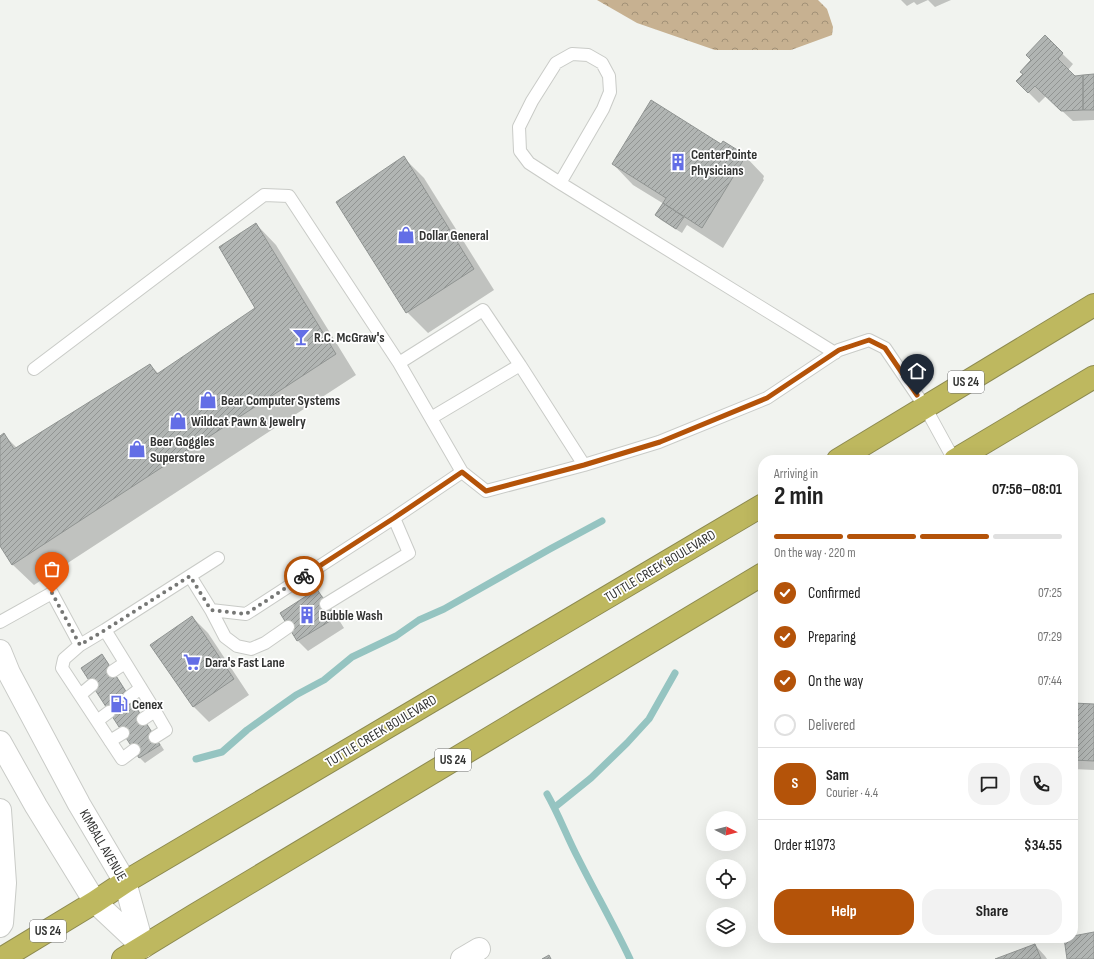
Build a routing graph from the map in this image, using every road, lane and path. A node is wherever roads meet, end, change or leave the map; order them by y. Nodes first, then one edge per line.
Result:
1 (560, 183) junction
2 (1094, 305) edge
3 (835, 353) junction
4 (399, 363) junction
5 (520, 365) junction
6 (34, 369) dead end
7 (1094, 377) edge
8 (925, 407) junction
9 (431, 418) junction
10 (846, 455) edge
11 (951, 455) edge
12 (962, 455) edge
13 (584, 465) junction
14 (462, 472) junction
15 (758, 508) edge
16 (394, 518) junction
17 (218, 558) dead end
18 (190, 576) junction
19 (758, 577) edge
20 (326, 604) dead end
21 (211, 610) junction
22 (0, 622) edge
23 (288, 627) dead end
24 (105, 630) junction
25 (80, 645) junction
26 (0, 651) edge
27 (125, 663) junction
28 (4, 670) edge
29 (112, 672) dead end
30 (92, 685) dead end
31 (141, 688) junction
32 (80, 695) junction
33 (129, 697) dead end
34 (155, 711) junction
35 (109, 712) dead end
36 (143, 719) dead end
37 (97, 721) junction
38 (123, 733) dead end
39 (154, 737) dead end
40 (110, 741) junction
41 (0, 742) edge
42 (134, 750) dead end
43 (0, 810) edge
44 (125, 882) junction
45 (95, 902) junction
46 (0, 926) edge
47 (146, 953) edge
48 (1, 959) edge
49 (123, 959) edge

1 - 1 lane
1 - 3 lane
2 - 8 highway, US 24
3 - 8 lane
3 - 13 lane
4 - 5 lane
4 - 6 lane
4 - 9 lane
5 - 9 lane
5 - 13 lane
7 - 12 highway
8 - 10 highway, US 24
8 - 11 lane
9 - 14 lane
13 - 14 lane
14 - 16 lane
15 - 44 highway, TUTTLE CREEK BOULEVARD / US 24
16 - 20 lane
16 - 21 lane
17 - 18 lane
18 - 21 lane
18 - 24 lane
19 - 47 highway, US 24
21 - 23 lane
22 - 25 lane
24 - 25 lane
24 - 27 lane
25 - 32 lane
26 - 28 main road, KIMBALL AVENUE
27 - 29 lane
27 - 31 lane
28 - 44 main road, KIMBALL AVENUE
30 - 32 lane
31 - 33 lane
31 - 34 lane
32 - 37 lane
34 - 36 lane
34 - 39 lane
35 - 37 lane
37 - 40 lane
38 - 40 lane
40 - 42 lane
41 - 45 main road
43 - 46 main road
44 - 45 highway, TUTTLE CREEK BOULEVARD / US 24
44 - 47 main road, KIMBALL AVENUE
45 - 47 main road
45 - 48 highway, TUTTLE CREEK BOULEVARD / US 24
47 - 49 highway, US 24

